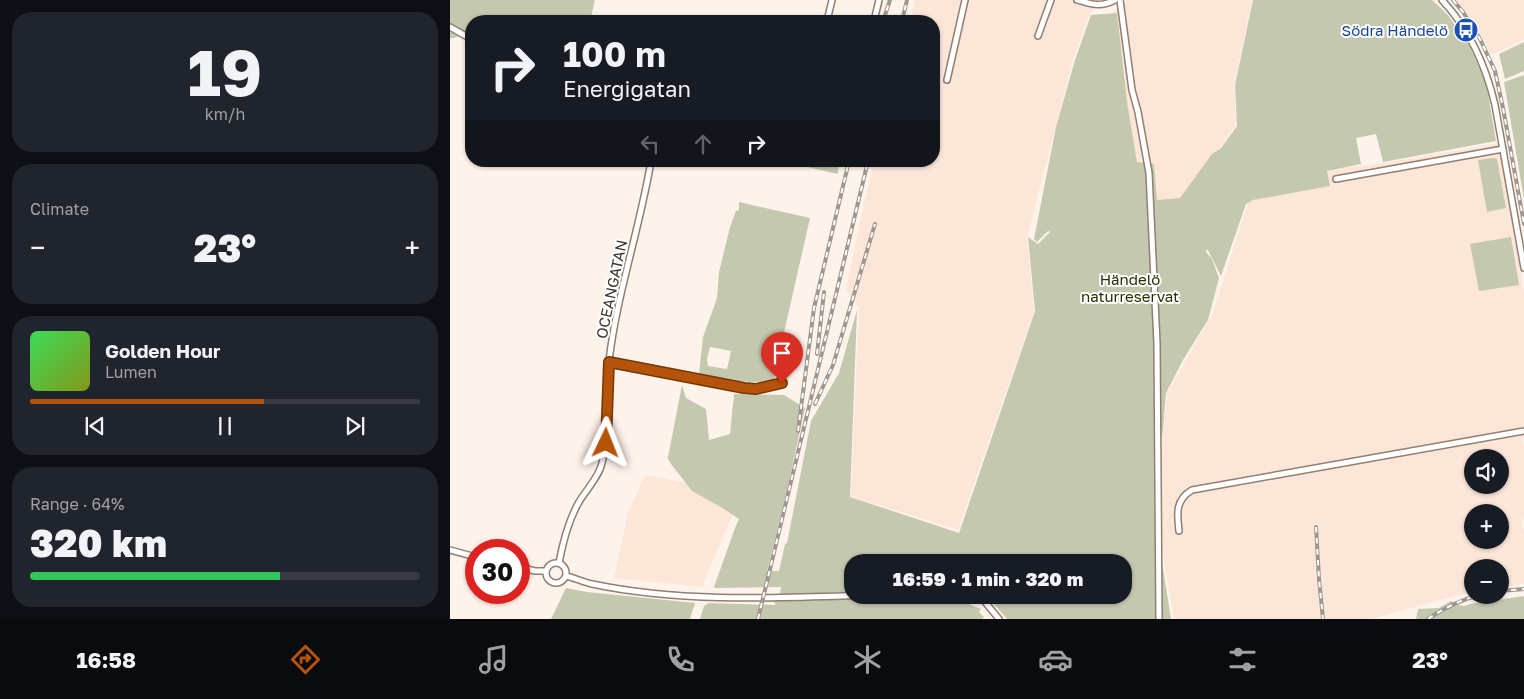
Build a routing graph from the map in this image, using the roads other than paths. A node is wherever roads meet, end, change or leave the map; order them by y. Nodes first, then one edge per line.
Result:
1 (832, 0) edge
2 (879, 0) edge
3 (965, 0) edge
4 (1051, 0) edge
5 (1077, 0) edge
6 (1115, 0) edge
7 (1120, 0) edge
8 (1442, 0) edge
9 (828, 15) edge
10 (875, 15) edge
11 (450, 26) edge
12 (465, 35) edge
13 (1038, 36) dead end
14 (947, 80) dead end
15 (1503, 149) junction
16 (650, 167) edge
17 (1336, 180) dead end
18 (1524, 268) edge
19 (609, 362) junction
20 (782, 383) dead end
21 (1524, 431) edge
22 (1179, 531) dead end
23 (450, 550) edge
24 (465, 553) edge
25 (559, 563) junction
26 (530, 570) edge
27 (546, 571) junction
28 (566, 576) junction
29 (844, 596) edge
30 (987, 604) edge
31 (999, 619) edge
32 (1158, 619) edge

1 - 9 street
2 - 10 street
3 - 14 street
4 - 13 street
5 - 6 street
7 - 32 street
8 - 15 street
11 - 12 street
15 - 17 street
15 - 18 street
16 - 19 street, OCEANGATAN
19 - 20 street
19 - 25 street, OCEANGATAN
21 - 22 street
23 - 24 street
25 - 27 street
25 - 28 street
26 - 27 street
27 - 28 street
28 - 29 street
30 - 31 street

